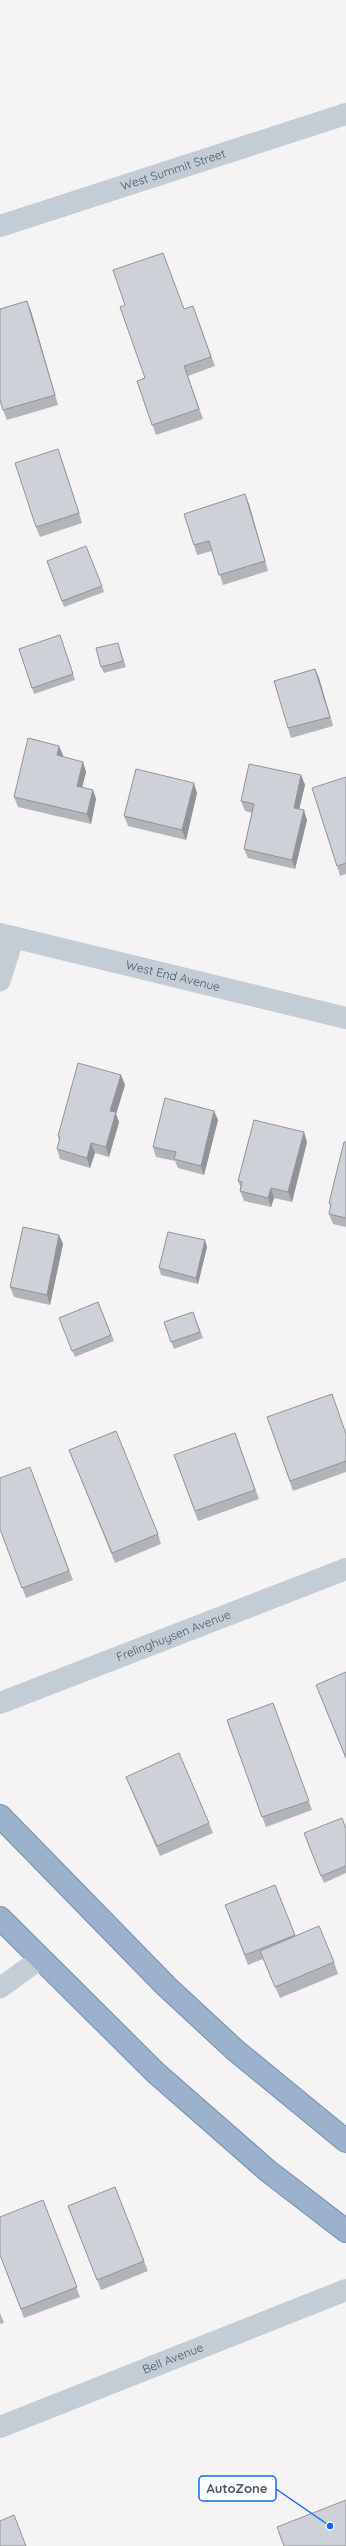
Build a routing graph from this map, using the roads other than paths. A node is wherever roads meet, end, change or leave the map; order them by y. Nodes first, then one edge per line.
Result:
1 (346, 114) edge
2 (0, 226) edge
3 (7, 936) edge
4 (0, 982) edge
5 (346, 1018) edge
6 (346, 1569) edge
7 (0, 1703) edge
8 (0, 1816) edge
9 (0, 1918) edge
10 (40, 1959) junction
11 (0, 1988) edge
12 (346, 2141) edge
13 (346, 2231) edge
14 (346, 2290) edge
15 (0, 2427) edge

1 - 2 street, West Summit Street
3 - 4 lane
3 - 5 street, West End Avenue
6 - 7 street, Frelinghuysen Avenue
8 - 12 highway
9 - 10 highway
10 - 11 lane
10 - 13 highway
14 - 15 street, Bell Avenue

